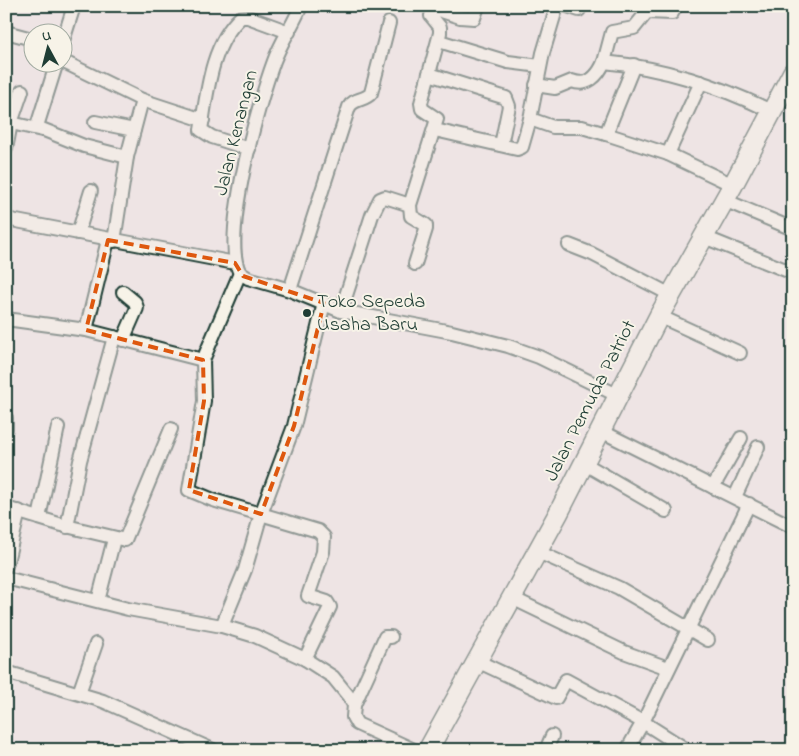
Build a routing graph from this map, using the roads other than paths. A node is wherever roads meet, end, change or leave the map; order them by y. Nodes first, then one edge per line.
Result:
1 (74, 6) edge
2 (302, 6) edge
3 (478, 6) edge
4 (557, 6) edge
5 (567, 6) edge
6 (580, 6) edge
7 (676, 6) edge
8 (433, 7) edge
9 (69, 22) edge
10 (389, 23) dead end
11 (6, 32) edge
12 (289, 32) junction
13 (22, 36) edge
14 (439, 40) junction
15 (604, 62) junction
16 (634, 65) junction
17 (72, 66) edge
18 (540, 66) junction
19 (54, 72) edge
20 (793, 72) edge
21 (429, 74) junction
22 (701, 82) junction
23 (536, 85) junction
24 (22, 91) dead end
25 (142, 100) junction
26 (771, 111) junction
27 (508, 113) junction
28 (530, 117) junction
29 (203, 120) junction
30 (95, 122) dead end
31 (11, 123) junction
32 (42, 130) junction
33 (134, 130) junction
34 (435, 130) junction
35 (606, 134) junction
36 (501, 145) junction
37 (6, 149) edge
38 (249, 149) junction
39 (668, 154) junction
40 (127, 157) junction
41 (91, 191) dead end
42 (729, 193) junction
43 (410, 205) junction
44 (6, 219) edge
45 (793, 230) edge
46 (78, 233) junction
47 (704, 238) junction
48 (111, 240) junction
49 (569, 245) dead end
50 (415, 264) dead end
51 (237, 268) junction
52 (793, 273) edge
53 (290, 290) junction
54 (122, 292) dead end
55 (671, 295) junction
56 (324, 303) junction
57 (341, 311) junction
58 (659, 316) junction
59 (6, 319) edge
60 (86, 330) junction
61 (119, 339) junction
62 (740, 353) dead end
63 (203, 360) junction
64 (619, 396) junction
65 (6, 418) edge
66 (58, 427) dead end
67 (6, 429) edge
68 (171, 429) dead end
69 (601, 431) junction
70 (741, 438) dead end
71 (758, 447) dead end
72 (585, 464) junction
73 (713, 487) junction
74 (735, 497) junction
75 (748, 504) junction
76 (12, 510) edge
77 (666, 511) dead end
78 (261, 514) junction
79 (39, 518) junction
80 (67, 527) junction
81 (793, 527) edge
82 (114, 539) junction
83 (538, 552) junction
84 (6, 566) edge
85 (6, 578) edge
86 (512, 598) junction
87 (98, 601) junction
88 (222, 626) junction
89 (687, 629) junction
90 (391, 637) dead end
91 (708, 640) dead end
92 (96, 644) dead end
93 (305, 659) junction
94 (477, 661) junction
95 (668, 668) junction
96 (6, 672) edge
97 (79, 693) junction
98 (354, 705) junction
99 (643, 722) junction
100 (552, 736) dead end
101 (213, 750) edge
102 (414, 750) edge
103 (428, 750) edge
104 (546, 750) edge
105 (627, 750) edge
106 (687, 750) edge

1 - 9 street
2 - 12 street, Jalan Kenangan
3 - 8 street
4 - 18 street
5 - 6 street
7 - 15 street
8 - 14 street
10 - 53 street
11 - 13 street
12 - 29 street
12 - 38 street, Jalan Kenangan
14 - 18 street
14 - 21 street
15 - 16 street
15 - 23 street
16 - 22 street
16 - 35 street
17 - 25 street
18 - 23 street
19 - 32 street
20 - 26 main road, Jalan Pemuda Patriot
21 - 27 street
21 - 34 street
22 - 26 street
22 - 39 street
23 - 28 street
24 - 31 street
25 - 29 street
25 - 33 street
26 - 42 main road, Jalan Pemuda Patriot
27 - 28 street
27 - 36 street
28 - 35 street
28 - 36 street
29 - 38 street
30 - 33 street
31 - 32 street
31 - 37 street
32 - 40 street
33 - 40 street
34 - 36 street
34 - 43 street
35 - 39 street
38 - 51 street, Jalan Kenangan
39 - 42 street
40 - 48 street
41 - 46 street
42 - 45 street
42 - 47 main road, Jalan Pemuda Patriot
43 - 50 street
43 - 57 street
44 - 46 street
46 - 48 street
47 - 52 street
47 - 55 main road, Jalan Pemuda Patriot
48 - 51 street
48 - 60 street
49 - 55 street
51 - 53 street
51 - 63 street
53 - 56 street
54 - 61 street
55 - 58 main road, Jalan Pemuda Patriot
56 - 57 street
56 - 78 street
57 - 64 street
58 - 62 street
58 - 64 main road, Jalan Pemuda Patriot
59 - 60 street
60 - 61 street
61 - 63 street
61 - 80 street
63 - 78 street
64 - 69 main road, Jalan Pemuda Patriot
65 - 67 street
66 - 79 street
68 - 82 street
69 - 72 main road, Jalan Pemuda Patriot
69 - 73 street
70 - 73 street
71 - 74 street
72 - 77 street
72 - 83 main road, Jalan Pemuda Patriot
73 - 74 street
74 - 75 street
75 - 81 street
75 - 89 street
76 - 79 street
76 - 84 street
78 - 88 street
78 - 93 street
79 - 80 street
80 - 82 street
82 - 87 street
83 - 86 main road, Jalan Pemuda Patriot
83 - 89 street
85 - 87 street
86 - 94 main road, Jalan Pemuda Patriot
86 - 95 street
87 - 88 street
88 - 93 street
89 - 91 street
89 - 95 street
90 - 98 street
92 - 97 street
93 - 98 street
94 - 99 street
94 - 103 main road, Jalan Pemuda Patriot
95 - 99 street
96 - 97 street
97 - 101 street
98 - 102 street
99 - 105 street
99 - 106 street
100 - 104 street

